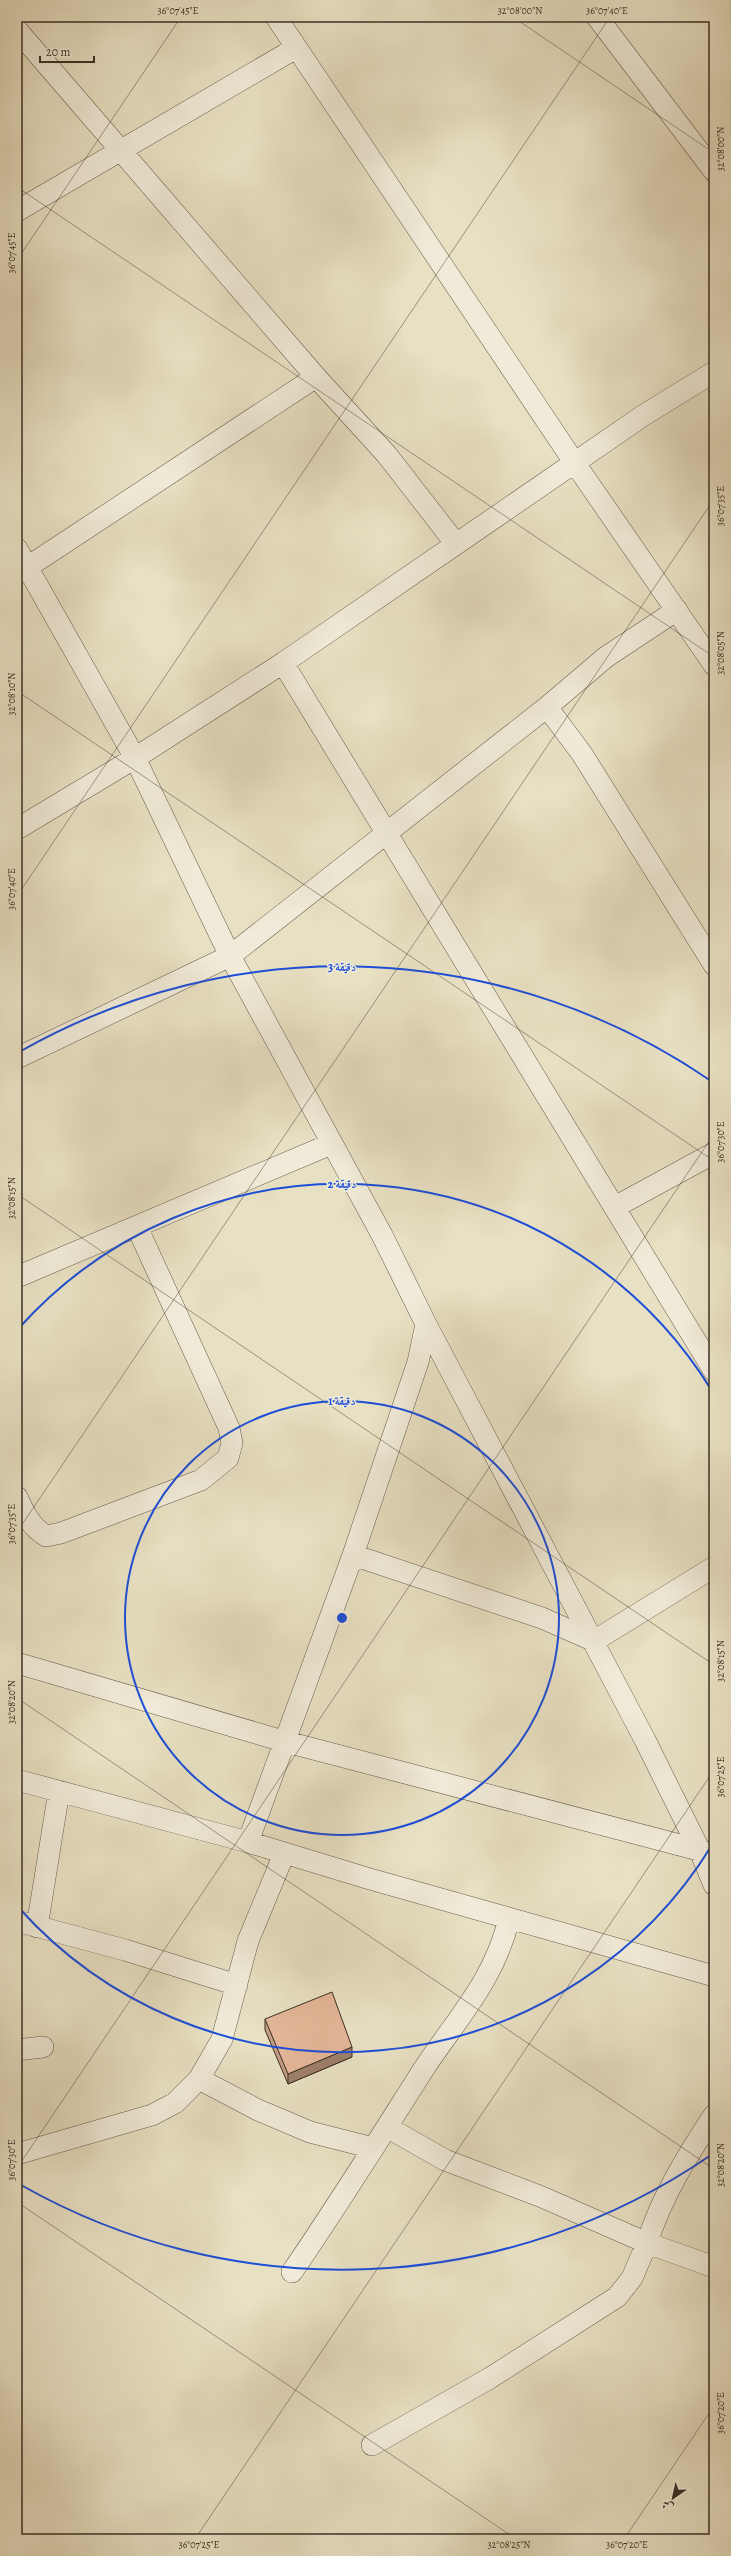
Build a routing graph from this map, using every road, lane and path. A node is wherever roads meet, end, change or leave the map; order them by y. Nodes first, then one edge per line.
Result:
1 (276, 17) edge
2 (597, 17) edge
3 (17, 30) edge
4 (296, 48) junction
5 (122, 149) junction
6 (714, 171) edge
7 (17, 211) edge
8 (713, 376) edge
9 (316, 377) junction
10 (574, 462) junction
11 (456, 544) junction
12 (17, 549) edge
13 (23, 570) edge
14 (677, 610) junction
15 (283, 662) junction
16 (714, 665) edge
17 (547, 707) junction
18 (135, 758) junction
19 (17, 829) edge
20 (387, 832) junction
21 (230, 956) junction
22 (714, 965) edge
23 (17, 1058) edge
24 (331, 1144) junction
25 (714, 1153) edge
26 (614, 1207) junction
27 (137, 1227) junction
28 (17, 1277) edge
29 (426, 1324) junction
30 (714, 1371) edge
31 (17, 1497) edge
32 (353, 1555) junction
33 (714, 1567) edge
34 (594, 1641) junction
35 (17, 1663) edge
36 (283, 1741) junction
37 (17, 1780) edge
38 (59, 1791) junction
39 (248, 1842) junction
40 (707, 1852) edge
41 (284, 1854) junction
42 (714, 1885) edge
43 (509, 1918) junction
44 (17, 1921) edge
45 (37, 1927) junction
46 (714, 1976) edge
47 (237, 1985) junction
48 (43, 2047) dead end
49 (17, 2050) edge
50 (199, 2079) junction
51 (714, 2115) edge
52 (386, 2127) junction
53 (373, 2148) junction
54 (17, 2154) edge
55 (647, 2243) junction
56 (714, 2267) edge
57 (292, 2272) dead end
58 (372, 2445) dead end

1 - 4 street
2 - 6 street
3 - 5 street
4 - 5 street
4 - 10 street
5 - 7 street
5 - 9 street
8 - 10 street
9 - 11 street
9 - 13 street
10 - 11 street
10 - 14 street
11 - 15 street
12 - 13 street
13 - 18 street
14 - 16 street
14 - 17 street
15 - 18 street
15 - 20 street
17 - 20 street
17 - 22 street
18 - 19 street
18 - 21 street
20 - 21 street
20 - 26 street
21 - 23 street
21 - 24 street
24 - 27 street
24 - 29 street
25 - 26 street
26 - 30 street
27 - 28 street
27 - 31 street
29 - 32 street
29 - 34 street
32 - 34 street
32 - 36 street
33 - 34 street
34 - 40 street
35 - 36 street
36 - 39 street
36 - 40 street
37 - 38 street
38 - 39 street
38 - 45 street
39 - 41 street
40 - 42 street
41 - 43 street
41 - 47 street
43 - 46 street
43 - 52 street
44 - 45 street
45 - 47 street
47 - 50 street
48 - 49 street
50 - 53 street
50 - 54 street
51 - 55 street
52 - 53 street
52 - 55 street
53 - 57 street
55 - 56 street
55 - 58 street

